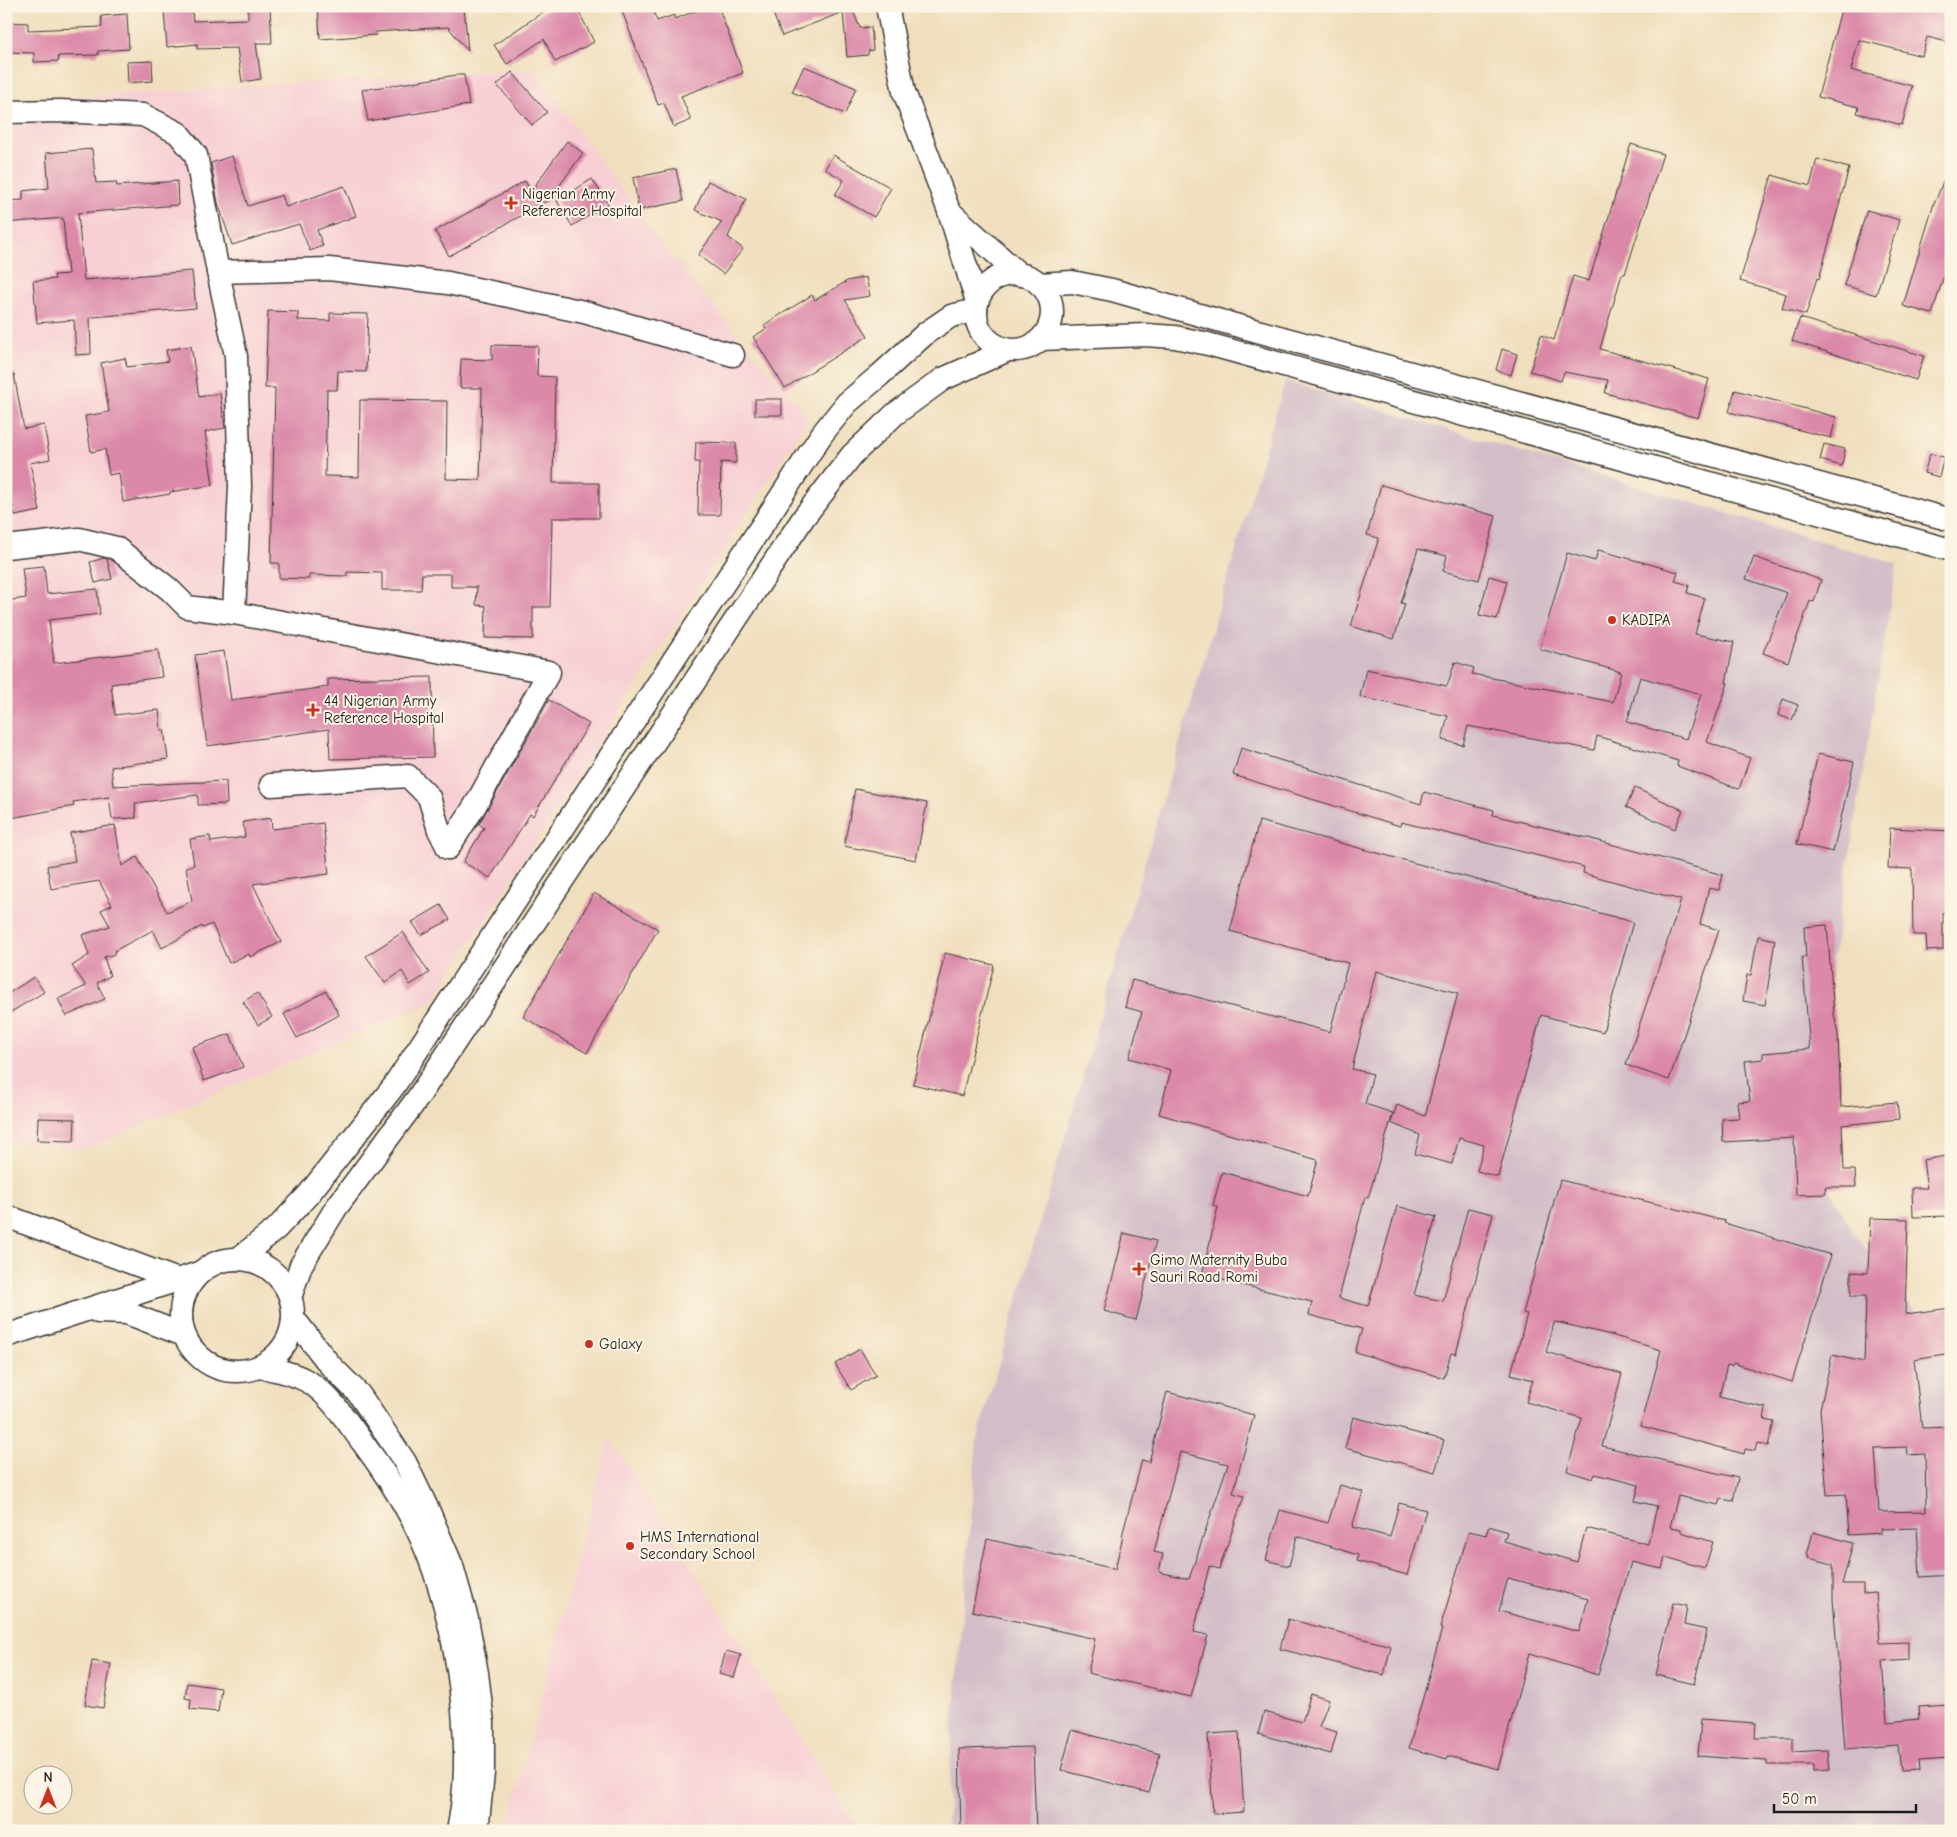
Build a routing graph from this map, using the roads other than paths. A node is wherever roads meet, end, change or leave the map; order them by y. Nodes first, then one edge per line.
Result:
1 (887, 6) edge
2 (6, 112) edge
3 (949, 212) junction
4 (218, 272) junction
5 (1030, 279) junction
6 (976, 306) junction
7 (1041, 339) junction
8 (1008, 350) junction
9 (734, 355) dead end
10 (1951, 520) edge
11 (6, 548) edge
12 (1951, 550) edge
13 (234, 613) junction
14 (271, 785) dead end
15 (6, 1216) edge
16 (238, 1259) junction
17 (199, 1274) junction
18 (178, 1280) junction
19 (290, 1295) junction
20 (68, 1315) junction
21 (294, 1318) junction
22 (7, 1334) edge
23 (184, 1335) junction
24 (260, 1367) junction
25 (458, 1831) edge
26 (476, 1831) edge

1 - 3 street
2 - 4 street
3 - 5 street
3 - 6 street
4 - 9 street
4 - 13 street
5 - 6 street
5 - 7 street
5 - 10 street
6 - 8 street
6 - 16 street
7 - 8 street
7 - 12 street
8 - 19 street
11 - 13 street
13 - 14 street
15 - 18 street
16 - 17 street
16 - 19 street
17 - 18 street
17 - 23 street
18 - 20 street
19 - 21 street
20 - 22 street
20 - 23 street
21 - 24 street
21 - 26 street
23 - 24 street
24 - 25 street

